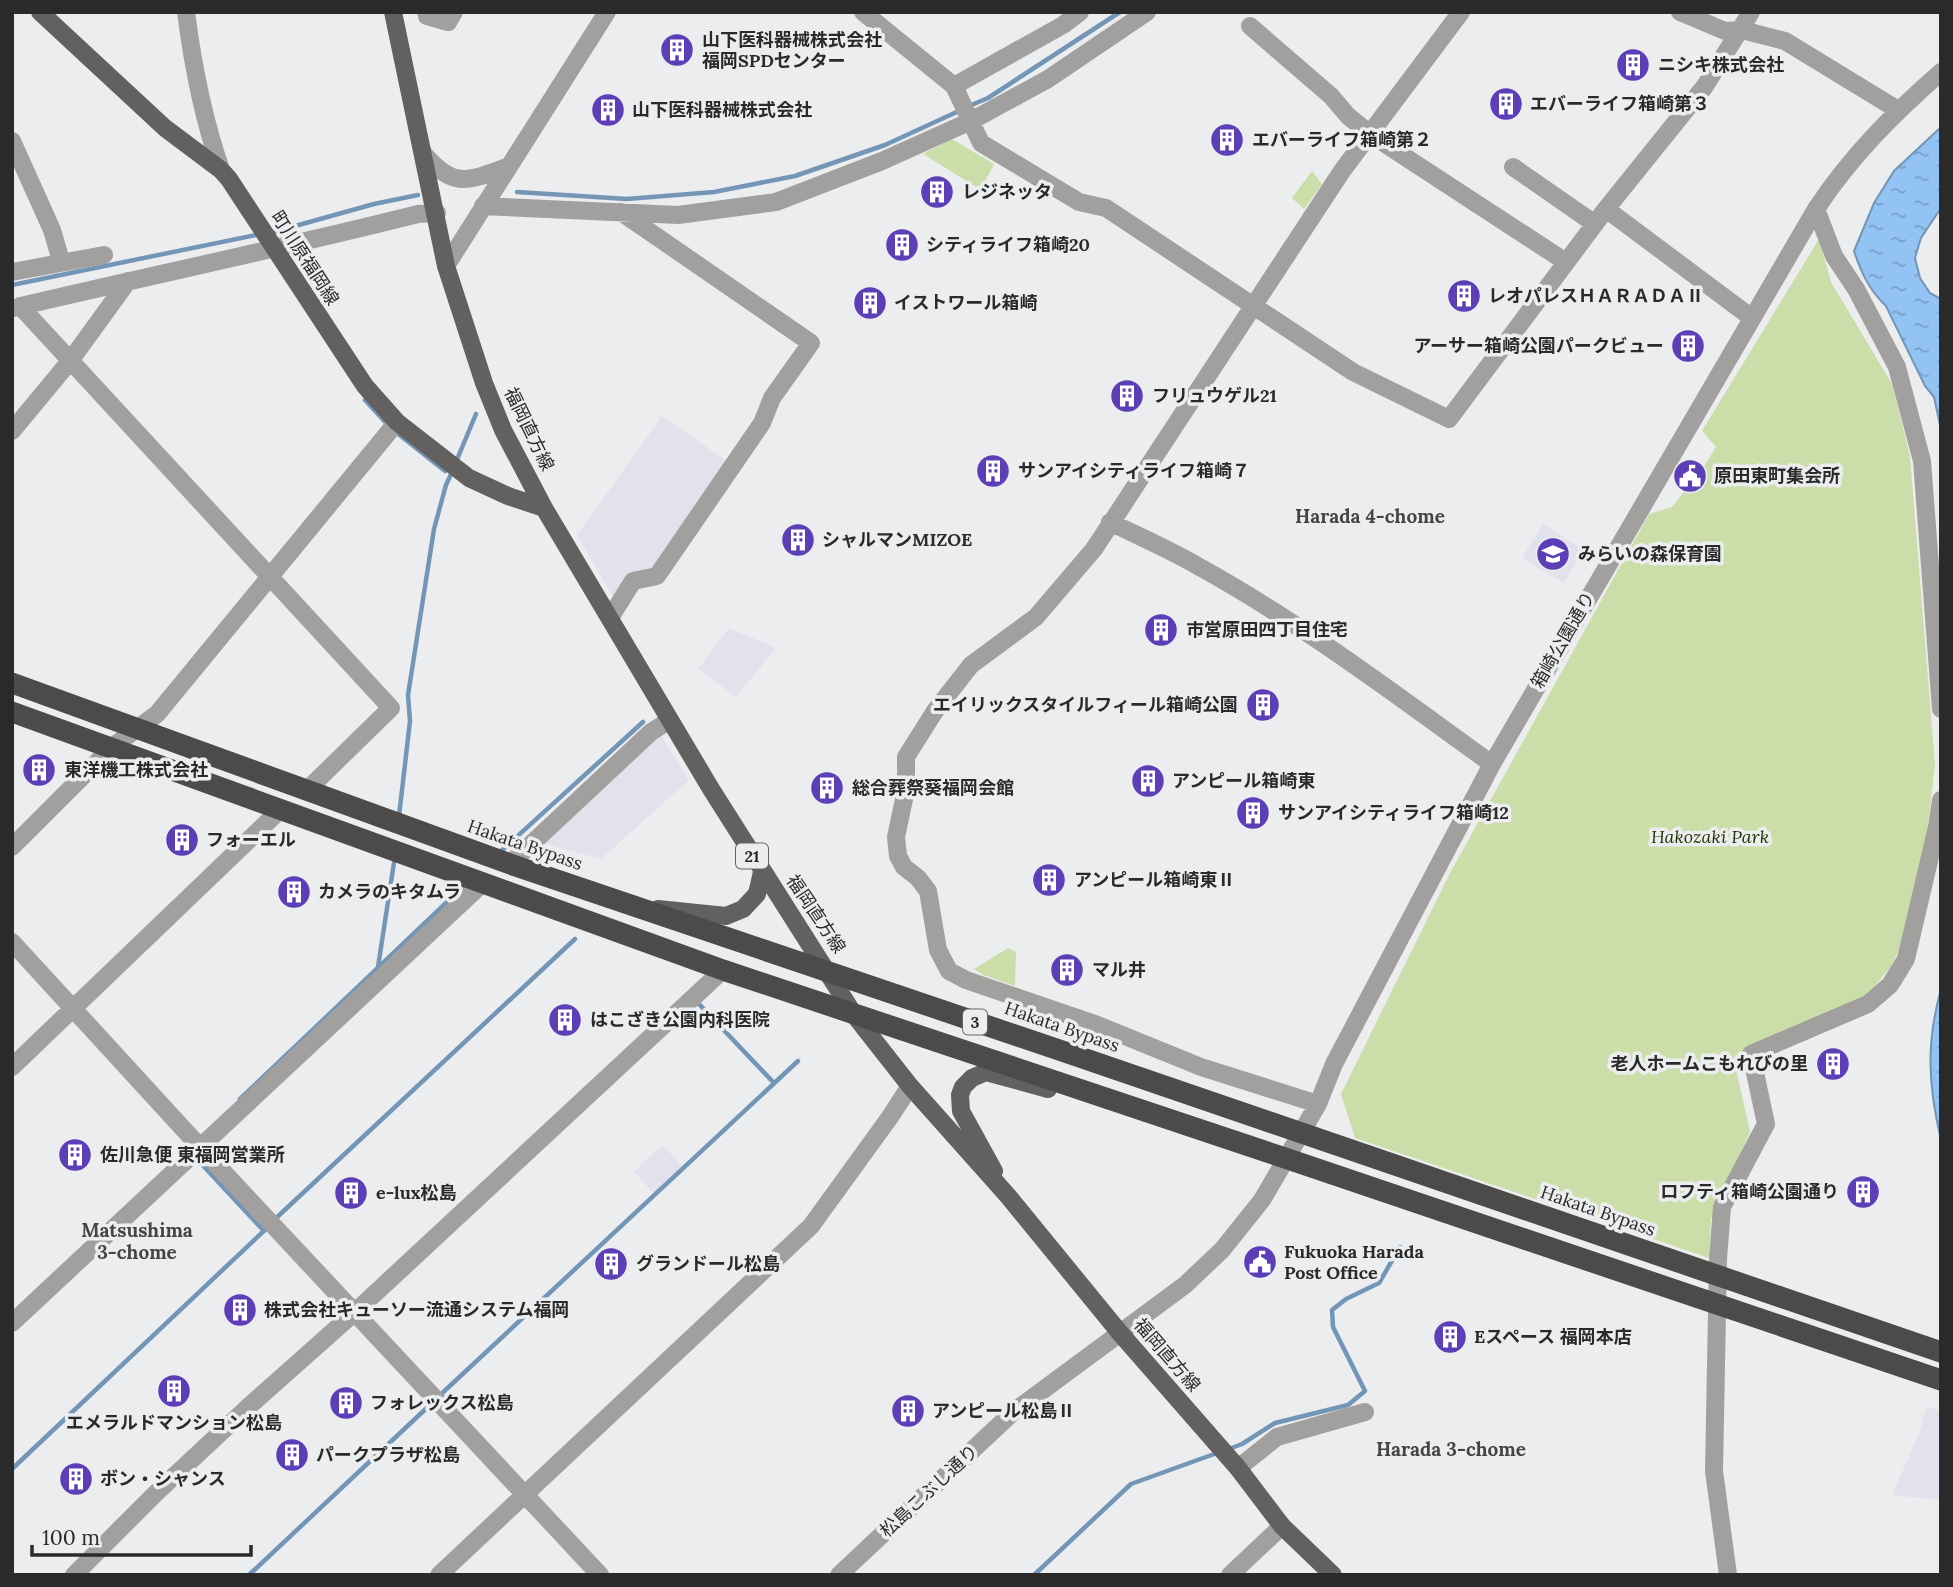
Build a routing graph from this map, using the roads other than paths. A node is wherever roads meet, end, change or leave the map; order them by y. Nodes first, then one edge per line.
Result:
1 (40, 12) edge
2 (186, 12) edge
3 (393, 12) edge
4 (426, 12) edge
5 (454, 12) edge
6 (607, 12) edge
7 (863, 12) edge
8 (1080, 12) edge
9 (1146, 12) edge
10 (1461, 12) edge
11 (1681, 12) edge
12 (1751, 12) edge
13 (1250, 26) dead end
14 (1742, 30) junction
15 (1941, 72) edge
16 (955, 89) junction
17 (1898, 110) junction
18 (970, 118) junction
19 (1370, 134) junction
20 (12, 141) edge
21 (424, 154) junction
22 (507, 167) junction
23 (1513, 167) dead end
24 (220, 170) junction
25 (483, 206) junction
26 (1816, 209) junction
27 (437, 212) junction
28 (621, 212) junction
29 (1600, 217) junction
30 (273, 247) junction
31 (104, 255) dead end
32 (61, 261) junction
33 (1566, 262) junction
34 (446, 266) junction
35 (12, 272) edge
36 (128, 281) junction
37 (1251, 306) junction
38 (16, 307) edge
39 (1752, 318) junction
40 (71, 361) junction
41 (397, 422) junction
42 (12, 431) edge
43 (544, 508) junction
44 (1110, 522) junction
45 (270, 576) junction
46 (610, 618) junction
47 (12, 683) edge
48 (1941, 709) edge
49 (12, 712) edge
50 (670, 720) junction
51 (138, 727) junction
52 (112, 747) junction
53 (1492, 764) junction
54 (306, 791) junction
55 (1941, 800) edge
56 (281, 809) junction
57 (12, 847) edge
58 (510, 864) junction
59 (762, 872) junction
60 (482, 884) junction
61 (637, 907) junction
62 (12, 942) edge
63 (723, 970) junction
64 (830, 974) junction
65 (74, 1009) junction
66 (855, 1016) junction
67 (12, 1067) edge
68 (909, 1086) junction
69 (1318, 1104) junction
70 (1180, 1123) junction
71 (1300, 1134) junction
72 (199, 1146) junction
73 (1285, 1158) junction
74 (1008, 1196) junction
75 (1718, 1275) junction
76 (1716, 1304) junction
77 (355, 1312) junction
78 (12, 1322) edge
79 (1120, 1333) junction
80 (1941, 1352) edge
81 (1941, 1380) edge
82 (1365, 1412) dead end
83 (1238, 1468) junction
84 (525, 1494) junction
85 (1282, 1526) junction
86 (74, 1575) edge
87 (439, 1575) edge
88 (600, 1575) edge
89 (839, 1575) edge
90 (1230, 1575) edge
91 (1333, 1575) edge
92 (1728, 1575) edge

1 - 24 main road, 町川原福岡線
2 - 24 street
3 - 21 main road, 福岡直方線 / 21
4 - 5 street
6 - 22 street
7 - 16 street
8 - 16 street
9 - 18 street
10 - 19 street
11 - 14 street
12 - 14 street
13 - 19 street
14 - 17 street
14 - 29 street
15 - 17 street, 箱崎公園通り
16 - 18 street
17 - 26 street, 箱崎公園通り
18 - 28 street
18 - 37 street
19 - 33 street
19 - 37 street
20 - 32 street
21 - 22 street
21 - 27 main road, 福岡直方線 / 21
22 - 25 street
23 - 29 street
24 - 30 main road, 町川原福岡線
25 - 28 street
25 - 34 street
26 - 39 street, 箱崎公園通り
26 - 48 street
27 - 30 street
27 - 34 main road, 福岡直方線 / 21
28 - 46 street
29 - 33 street
29 - 39 street
30 - 36 street
30 - 41 main road, 町川原福岡線
31 - 32 street
32 - 35 street
33 - 37 street
34 - 43 main road, 福岡直方線 / 21
36 - 38 street
36 - 40 street
37 - 44 street
38 - 40 street
39 - 53 street, 箱崎公園通り
40 - 42 street
40 - 45 street
41 - 43 main road, 町川原福岡線
41 - 45 street
43 - 46 main road, 福岡直方線 / 21
44 - 53 street
44 - 69 street
45 - 51 street
45 - 54 street
46 - 50 main road, 福岡直方線 / 21
47 - 51 highway, Hakata Bypass / 3
49 - 52 highway, 3
50 - 58 street
50 - 59 main road, 福岡直方線 / 21
51 - 52 street
51 - 54 highway, Hakata Bypass / 3
52 - 56 highway, 3
52 - 57 street
53 - 69 street, 箱崎公園通り
54 - 58 highway, Hakata Bypass / 3
55 - 75 street
56 - 60 highway, 3
56 - 65 street
58 - 61 highway, Hakata Bypass / 3
59 - 61 main road
59 - 64 main road, 福岡直方線 / 21
60 - 63 highway, 3
60 - 72 street
61 - 64 highway, Hakata Bypass / 3
62 - 65 street
63 - 66 highway, 3
63 - 77 street
64 - 66 main road, 福岡直方線 / 21
64 - 71 highway, Hakata Bypass / 3
65 - 67 street
65 - 72 street
66 - 68 main road, 福岡直方線 / 21
66 - 70 highway, 3
68 - 74 main road, 福岡直方線 / 21
68 - 84 street
69 - 71 street, 箱崎公園通り
70 - 73 highway, 3
70 - 74 main road
71 - 73 street, 箱崎公園通り
71 - 75 highway, Hakata Bypass / 3
72 - 77 street
72 - 78 street
73 - 76 highway, 3
73 - 79 street, 松島こぶし通り
74 - 79 main road, 福岡直方線 / 21
75 - 76 street
75 - 80 highway, Hakata Bypass / 3
76 - 81 highway, 3
76 - 92 street
77 - 84 street
77 - 86 street
79 - 83 main road, 福岡直方線 / 21
79 - 89 street, 松島こぶし通り
82 - 83 street
83 - 85 main road, 福岡直方線 / 21
84 - 87 street
84 - 88 street
85 - 90 street
85 - 91 main road, 福岡直方線 / 21

